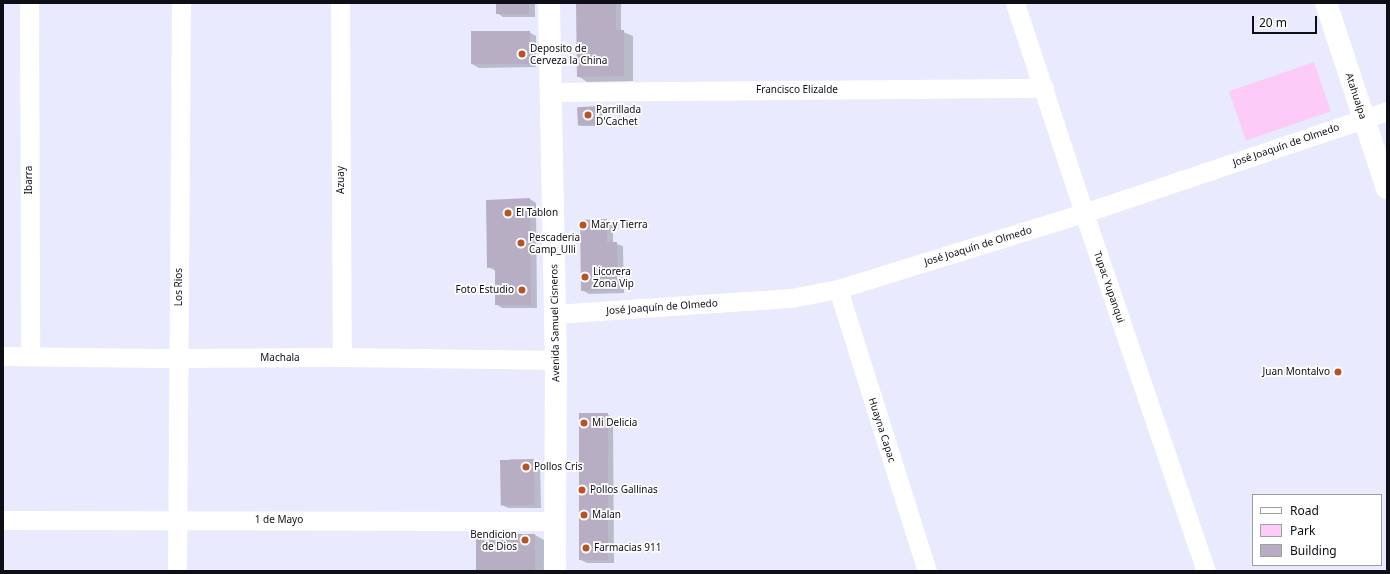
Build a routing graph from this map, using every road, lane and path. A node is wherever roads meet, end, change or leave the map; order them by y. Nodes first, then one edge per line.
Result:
1 (29, 3) edge
2 (181, 3) edge
3 (340, 3) edge
4 (549, 3) edge
5 (1015, 3) edge
6 (1326, 3) edge
7 (1044, 88) junction
8 (550, 92) junction
9 (1387, 111) edge
10 (1364, 118) junction
11 (1387, 188) edge
12 (1084, 214) junction
13 (838, 289) junction
14 (555, 314) junction
15 (3, 356) edge
16 (30, 356) junction
17 (342, 357) junction
18 (179, 358) junction
19 (556, 360) junction
20 (3, 520) edge
21 (178, 520) junction
22 (554, 521) junction
23 (177, 571) edge
24 (555, 571) edge
25 (927, 571) edge
26 (1206, 571) edge

1 - 16 street, Ibarra
2 - 18 street, Los Rios
3 - 17 street, Azuay
4 - 8 street, Avenida Samuel Cisneros
5 - 7 street, Tupac Yupanqui
6 - 10 street, Atahualpa
7 - 8 street, Francisco Elizalde
7 - 12 street, Tupac Yupanqui
8 - 14 street, Avenida Samuel Cisneros
9 - 10 street, José Joaquín de Olmedo
10 - 11 street, Atahualpa
10 - 12 street, José Joaquín de Olmedo
12 - 13 street, José Joaquín de Olmedo
12 - 26 street, Tupac Yupanqui
13 - 14 street, José Joaquín de Olmedo
13 - 25 street, Huayna Capac
14 - 19 street, Avenida Samuel Cisneros
15 - 16 street, Machala
16 - 18 street, Machala
17 - 18 street, Machala
17 - 19 street, Machala
18 - 21 street, Los Rios
19 - 22 street, Avenida Samuel Cisneros
20 - 21 street, 1 de Mayo
21 - 22 street, 1 de Mayo
21 - 23 street, Los Rios
22 - 24 street, Avenida Samuel Cisneros

